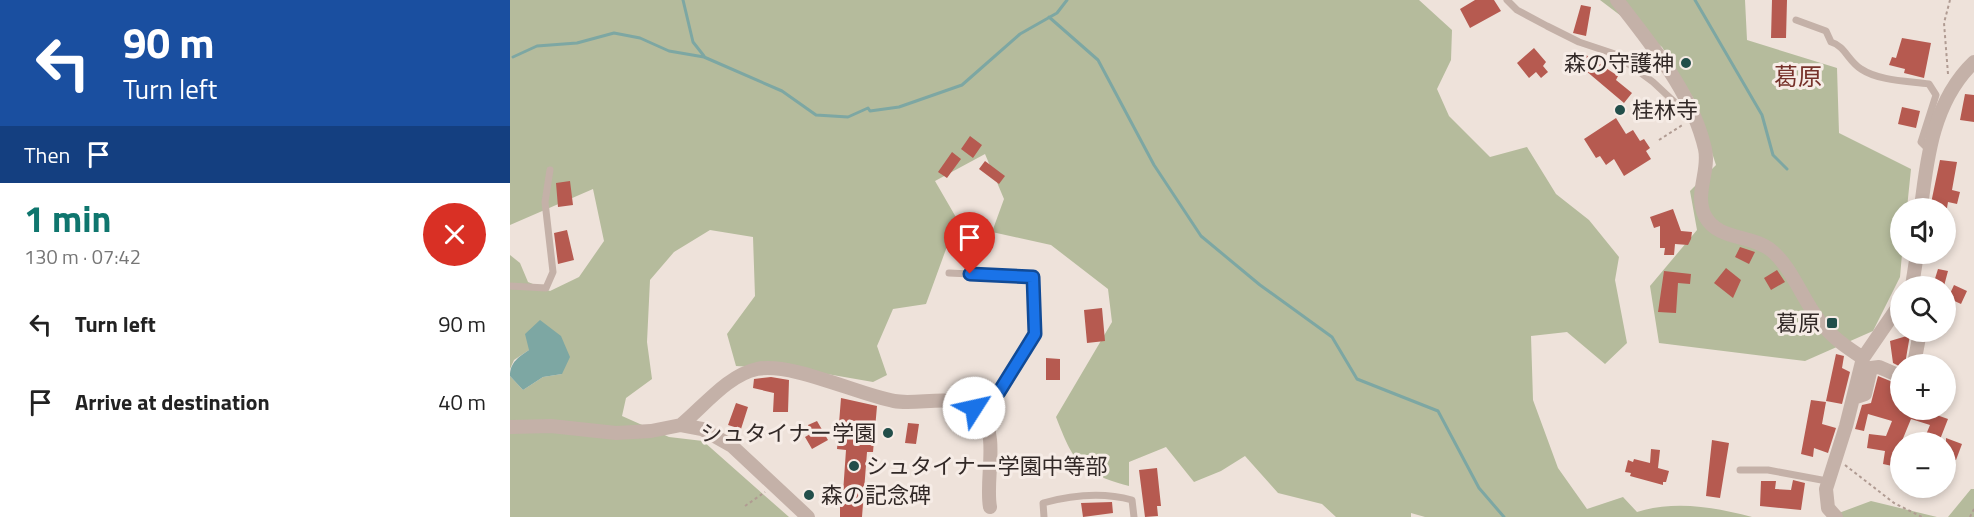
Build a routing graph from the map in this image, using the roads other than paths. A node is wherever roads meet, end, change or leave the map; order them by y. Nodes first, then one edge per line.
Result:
1 (1507, 0) edge
2 (1617, 0) edge
3 (1796, 20) dead end
4 (1974, 62) edge
5 (1693, 115) junction
6 (1929, 150) junction
7 (550, 171) dead end
8 (1922, 198) edge
9 (949, 273) dead end
10 (510, 286) edge
11 (1890, 319) edge
12 (1863, 358) junction
13 (1890, 374) edge
14 (1853, 398) junction
15 (974, 408) junction
16 (681, 424) junction
17 (510, 428) edge
18 (1740, 470) dead end
19 (1827, 481) junction
20 (990, 507) dead end
21 (808, 517) edge
22 (1044, 517) edge
23 (1134, 517) edge
24 (1836, 517) edge

1 - 5 lane
2 - 5 street
3 - 6 lane
4 - 6 street
5 - 12 street
6 - 8 street
7 - 10 lane
9 - 15 lane
11 - 12 street
12 - 14 street
13 - 14 street
14 - 19 street
15 - 16 street
15 - 20 street
16 - 17 street
16 - 21 street
18 - 19 lane
19 - 24 street
22 - 23 lane

